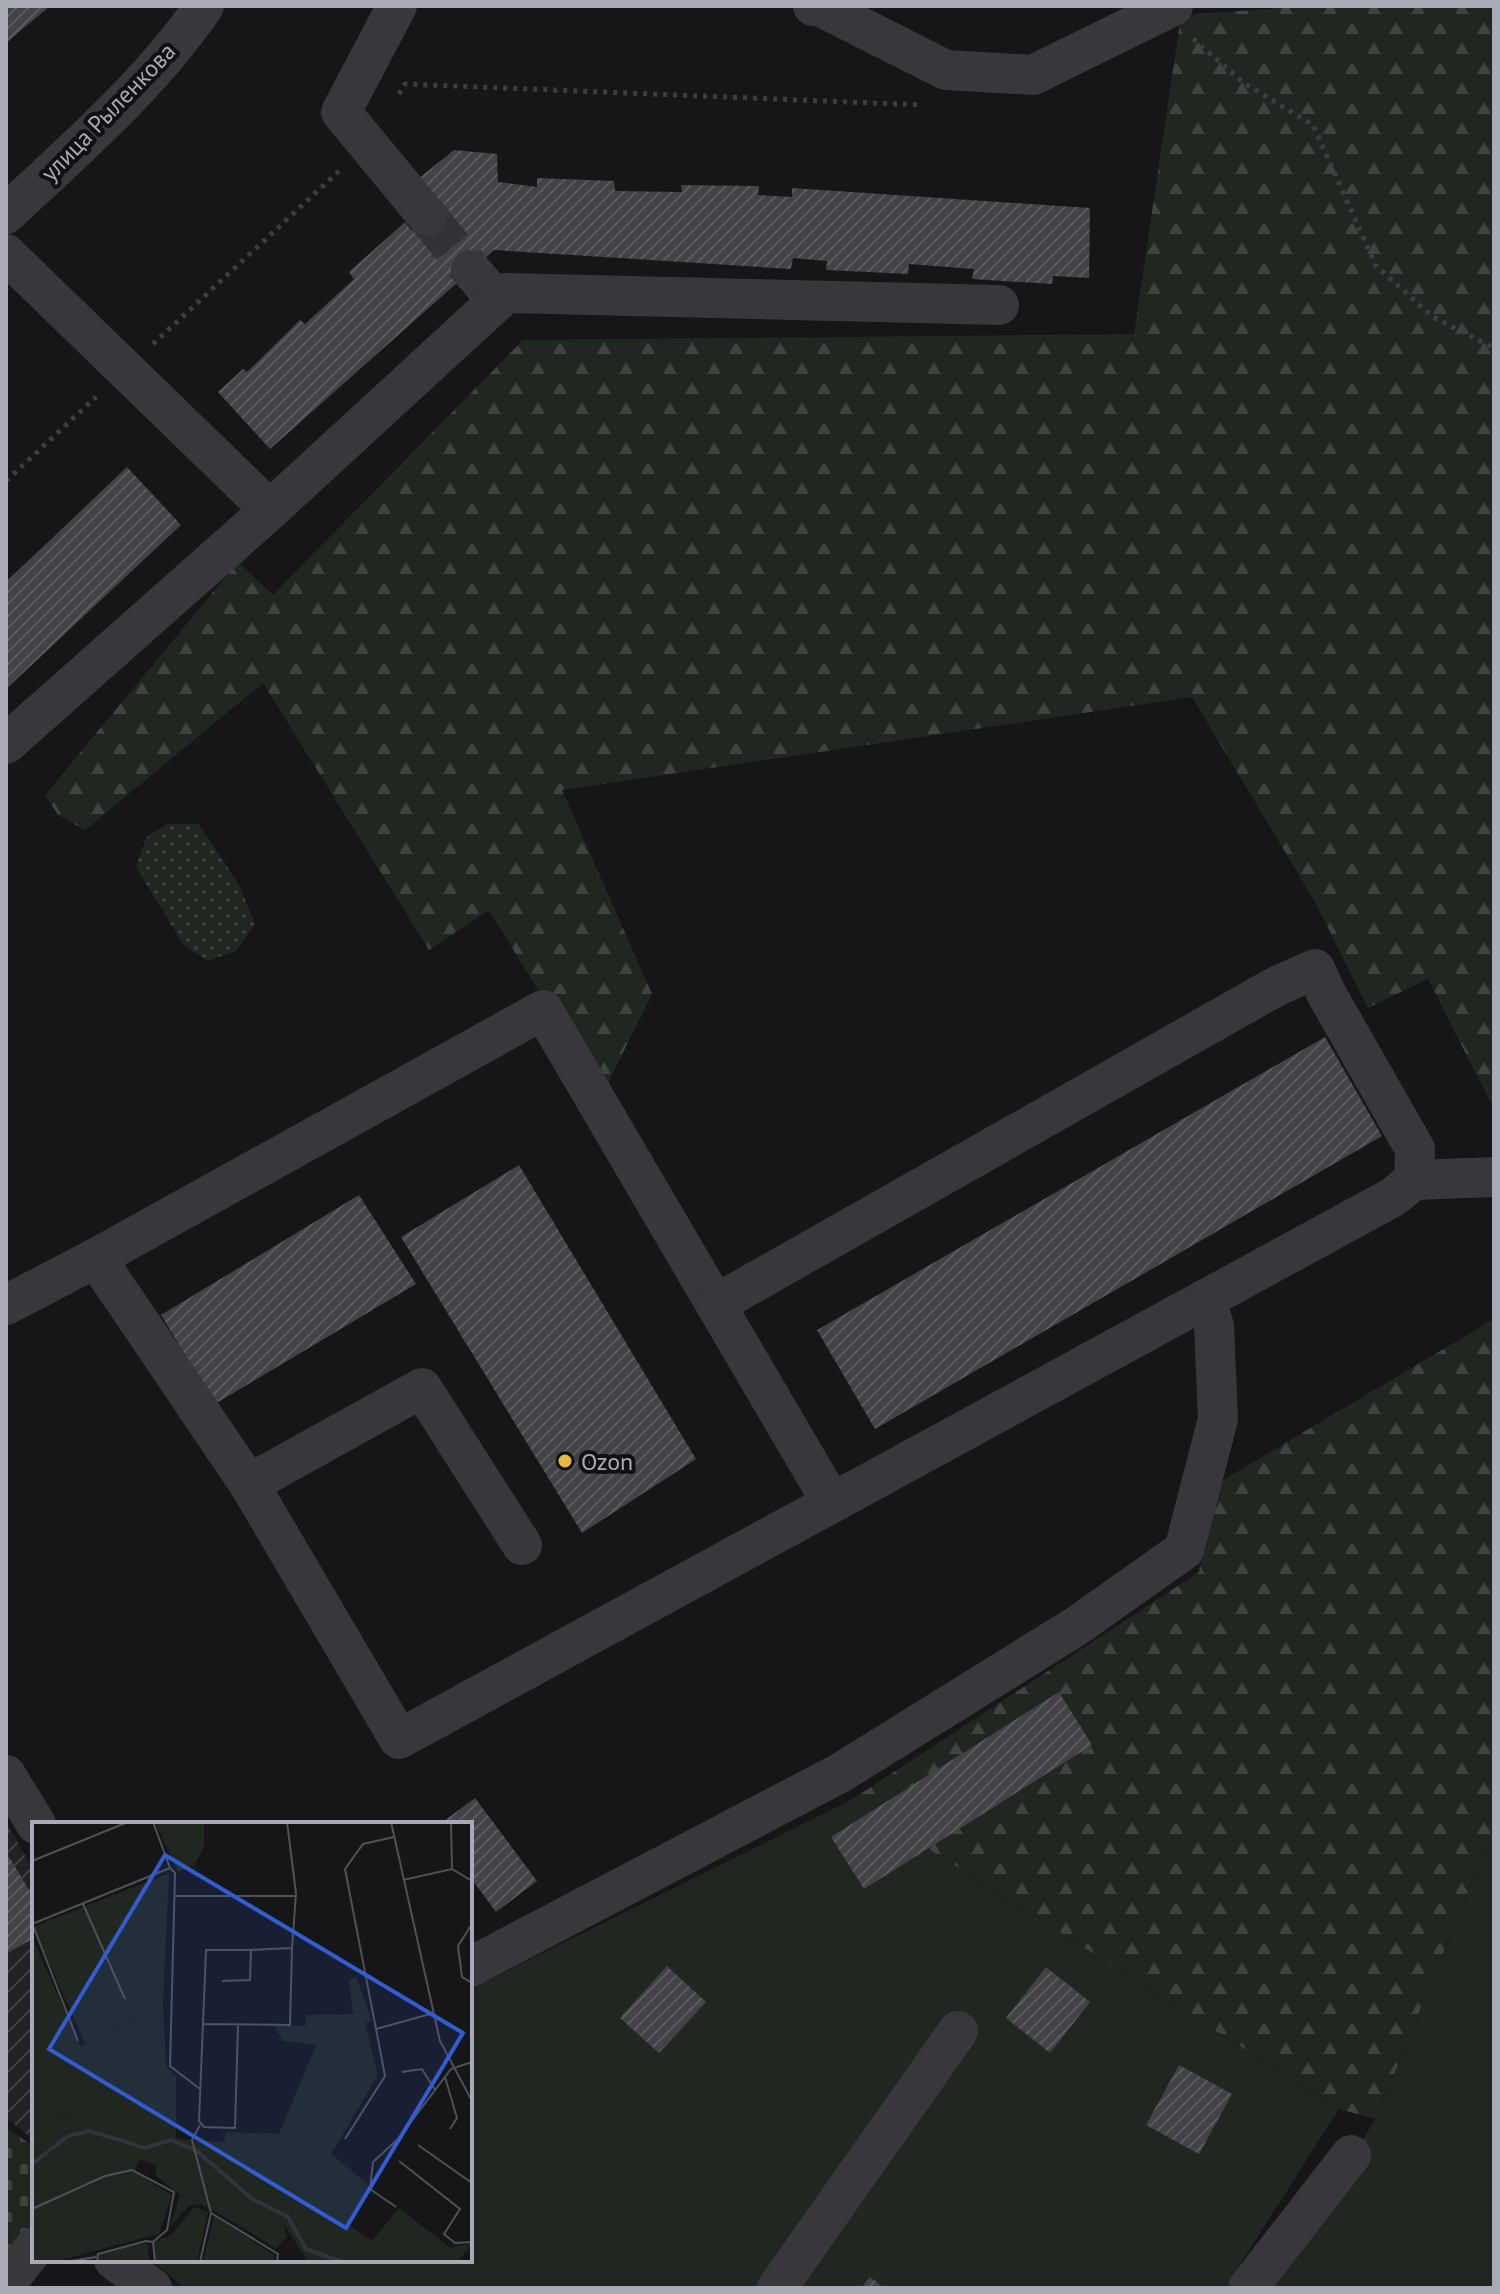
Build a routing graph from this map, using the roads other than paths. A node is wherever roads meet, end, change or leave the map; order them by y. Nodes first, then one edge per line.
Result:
1 (204, 6) edge
2 (397, 6) edge
3 (813, 6) edge
4 (1167, 9) edge
5 (6, 214) edge
6 (427, 216) tunnel mouth
7 (6, 254) edge
8 (471, 270) tunnel mouth
9 (497, 301) junction
10 (999, 305) dead end
11 (270, 510) junction
12 (6, 744) edge
13 (1494, 1177) edge
14 (1414, 1180) junction
15 (96, 1258) junction
16 (1206, 1299) junction
17 (716, 1304) junction
18 (6, 1305) edge
19 (249, 1484) junction
20 (832, 1503) junction
21 (522, 1545) dead end
22 (6, 1775) edge
23 (35, 1822) edge
24 (472, 1966) edge
25 (958, 2031) dead end
26 (1351, 2155) dead end
27 (32, 2250) edge
28 (117, 2262) edge
29 (6, 2283) edge
30 (152, 2288) edge
31 (777, 2288) edge
32 (1248, 2288) edge

1 - 5 street, улица Рыленкова
2 - 6 street
3 - 4 street
7 - 11 street
8 - 9 street
9 - 10 street
9 - 11 street
11 - 12 street
13 - 14 street
14 - 16 street
14 - 17 street
15 - 17 street
15 - 18 street
15 - 19 street
16 - 20 street
16 - 24 street
17 - 20 street
19 - 20 street
19 - 21 street
22 - 23 street
25 - 31 street
26 - 32 street
27 - 29 street
28 - 30 street

